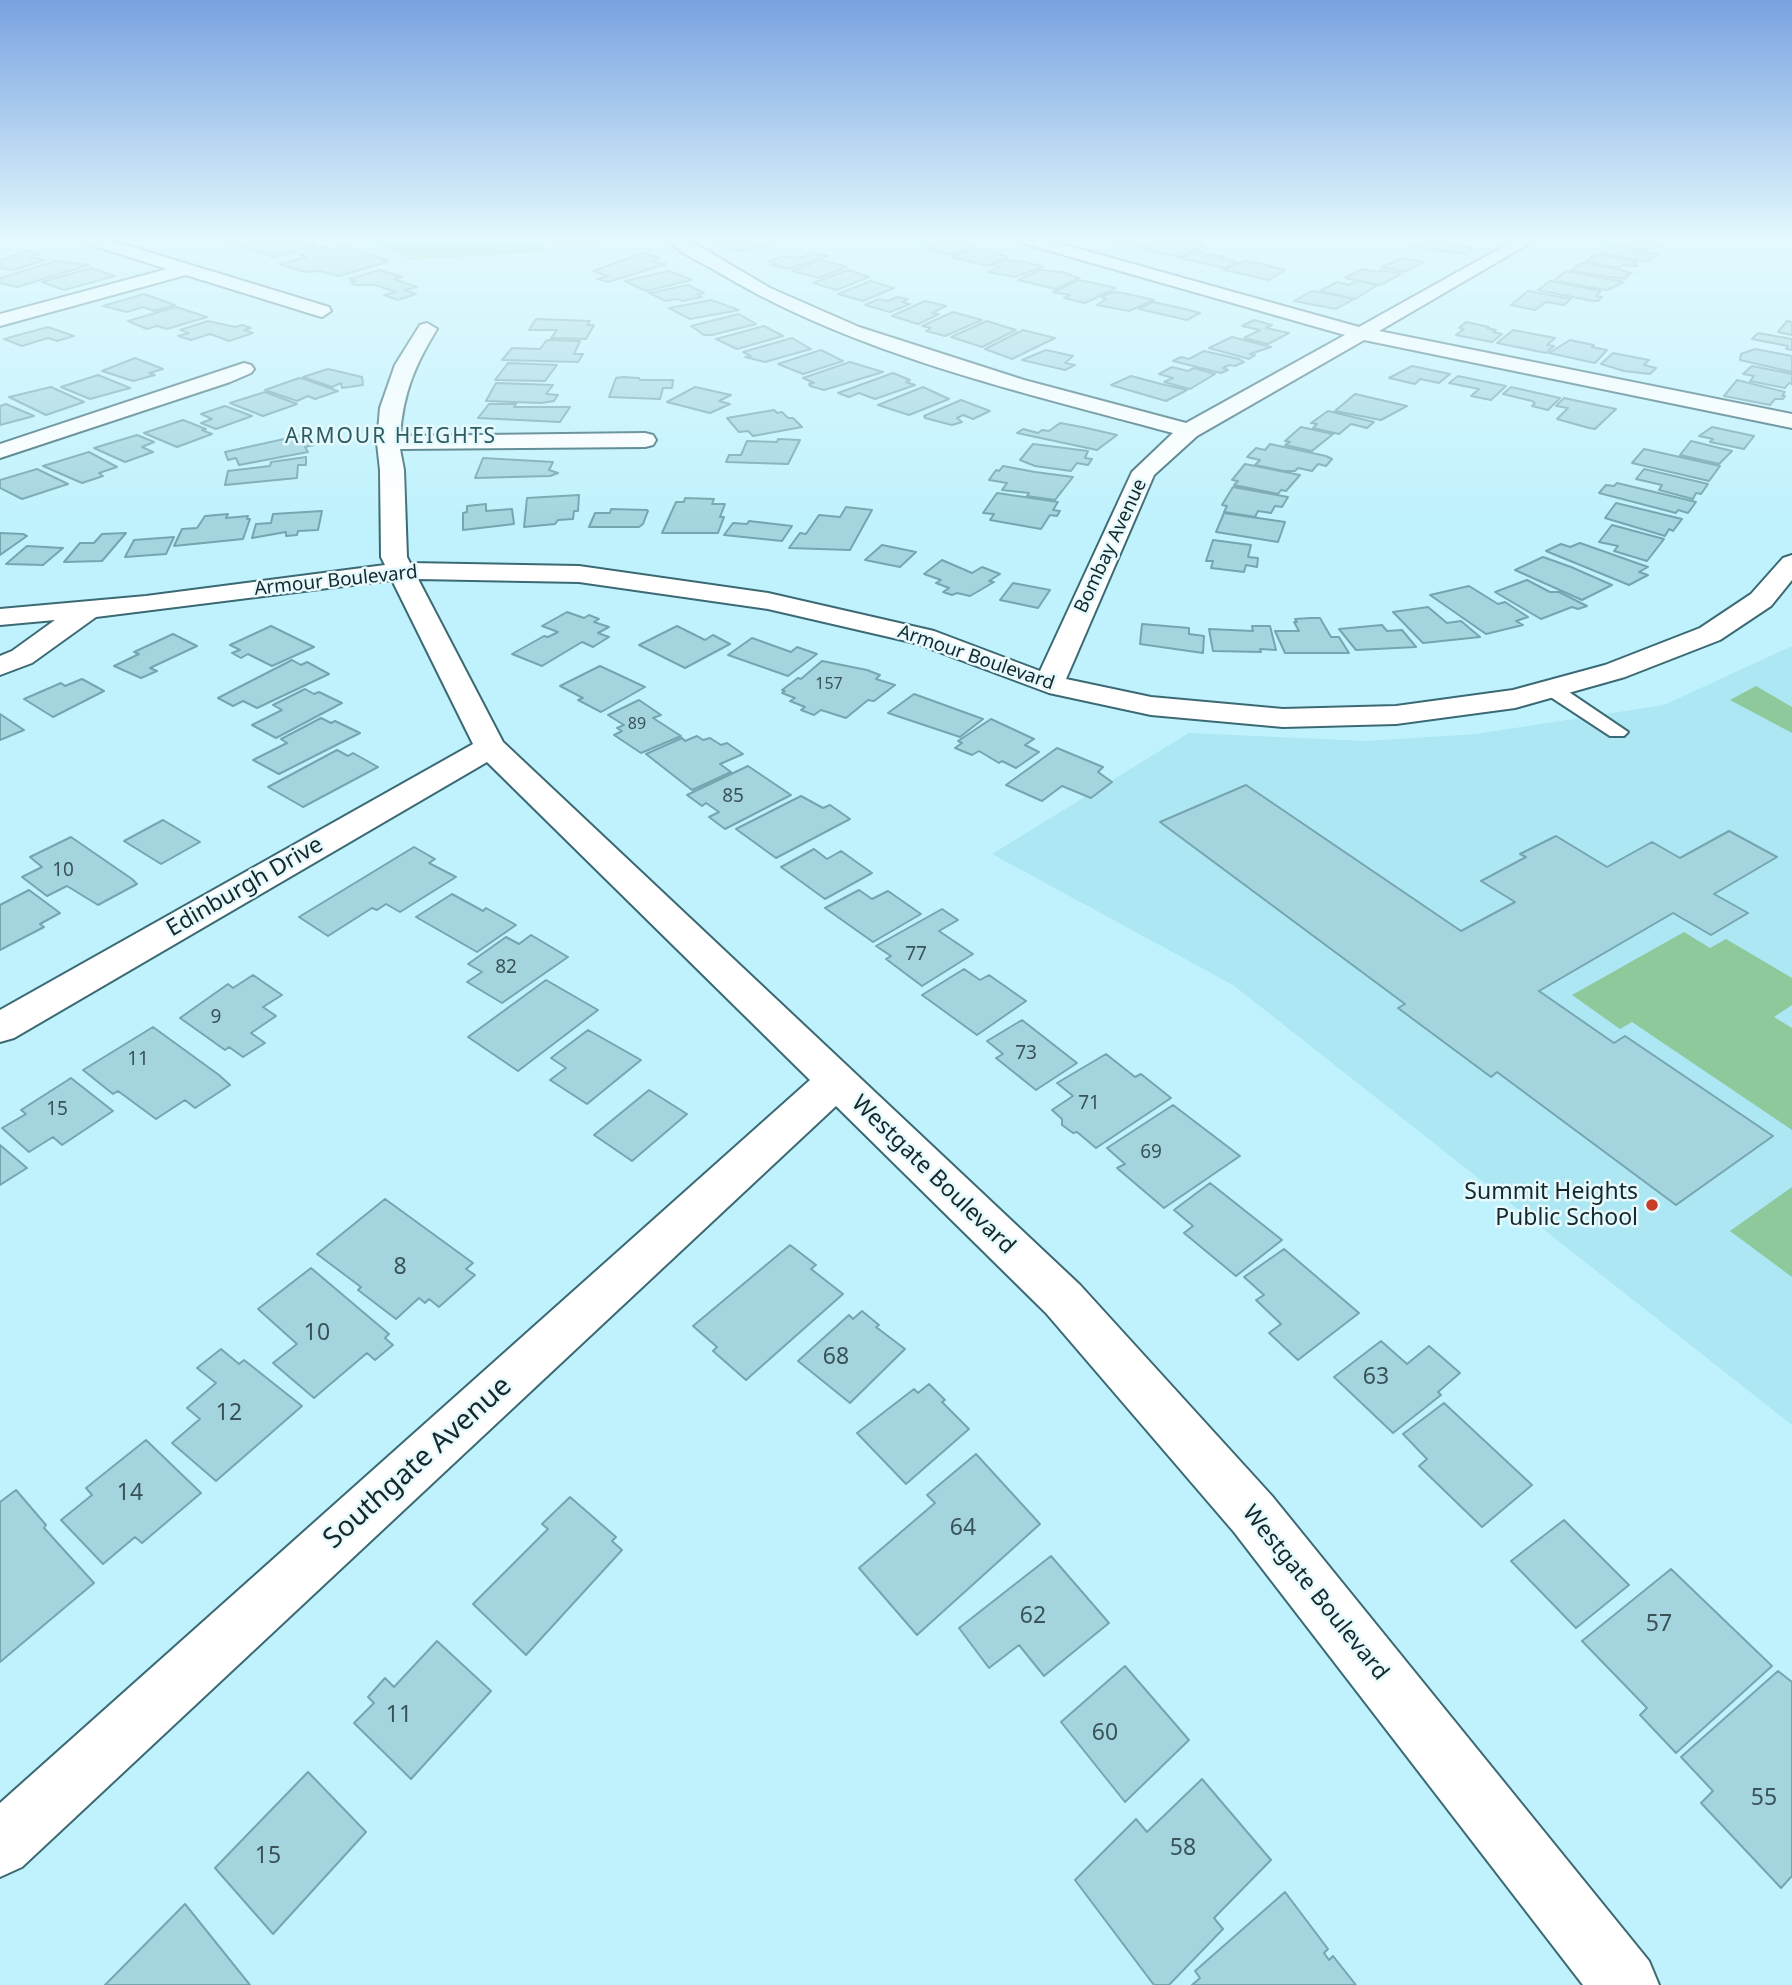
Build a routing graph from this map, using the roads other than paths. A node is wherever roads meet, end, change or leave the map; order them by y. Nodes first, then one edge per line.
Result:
1 (425, 333) edge
2 (857, 333) edge
3 (1358, 333) edge
4 (1363, 334) junction
5 (244, 369) dead end
6 (1792, 421) edge
7 (1189, 432) junction
8 (645, 440) dead end
9 (388, 443) junction
10 (0, 451) edge
11 (1792, 563) edge
12 (400, 571) junction
13 (91, 608) junction
14 (0, 617) edge
15 (0, 666) edge
16 (1049, 684) junction
17 (1553, 690) junction
18 (1617, 732) dead end
19 (490, 747) junction
20 (0, 1028) edge
21 (835, 1082) junction
22 (0, 1845) edge
23 (1625, 1985) edge

1 - 9 street, Westgate Boulevard
2 - 7 street
3 - 4 street
4 - 6 street
4 - 7 street, Bombay Avenue
5 - 10 street
7 - 16 street, Bombay Avenue
8 - 9 street
9 - 12 street, Westgate Boulevard
11 - 17 street, Armour Boulevard
12 - 13 street, Armour Boulevard
12 - 16 street, Armour Boulevard
12 - 19 street, Westgate Boulevard
13 - 14 street, Armour Boulevard
13 - 15 street
16 - 17 street, Armour Boulevard
17 - 18 lane
19 - 20 street, Edinburgh Drive
19 - 21 street, Westgate Boulevard
21 - 22 street, Southgate Avenue
21 - 23 street, Westgate Boulevard

